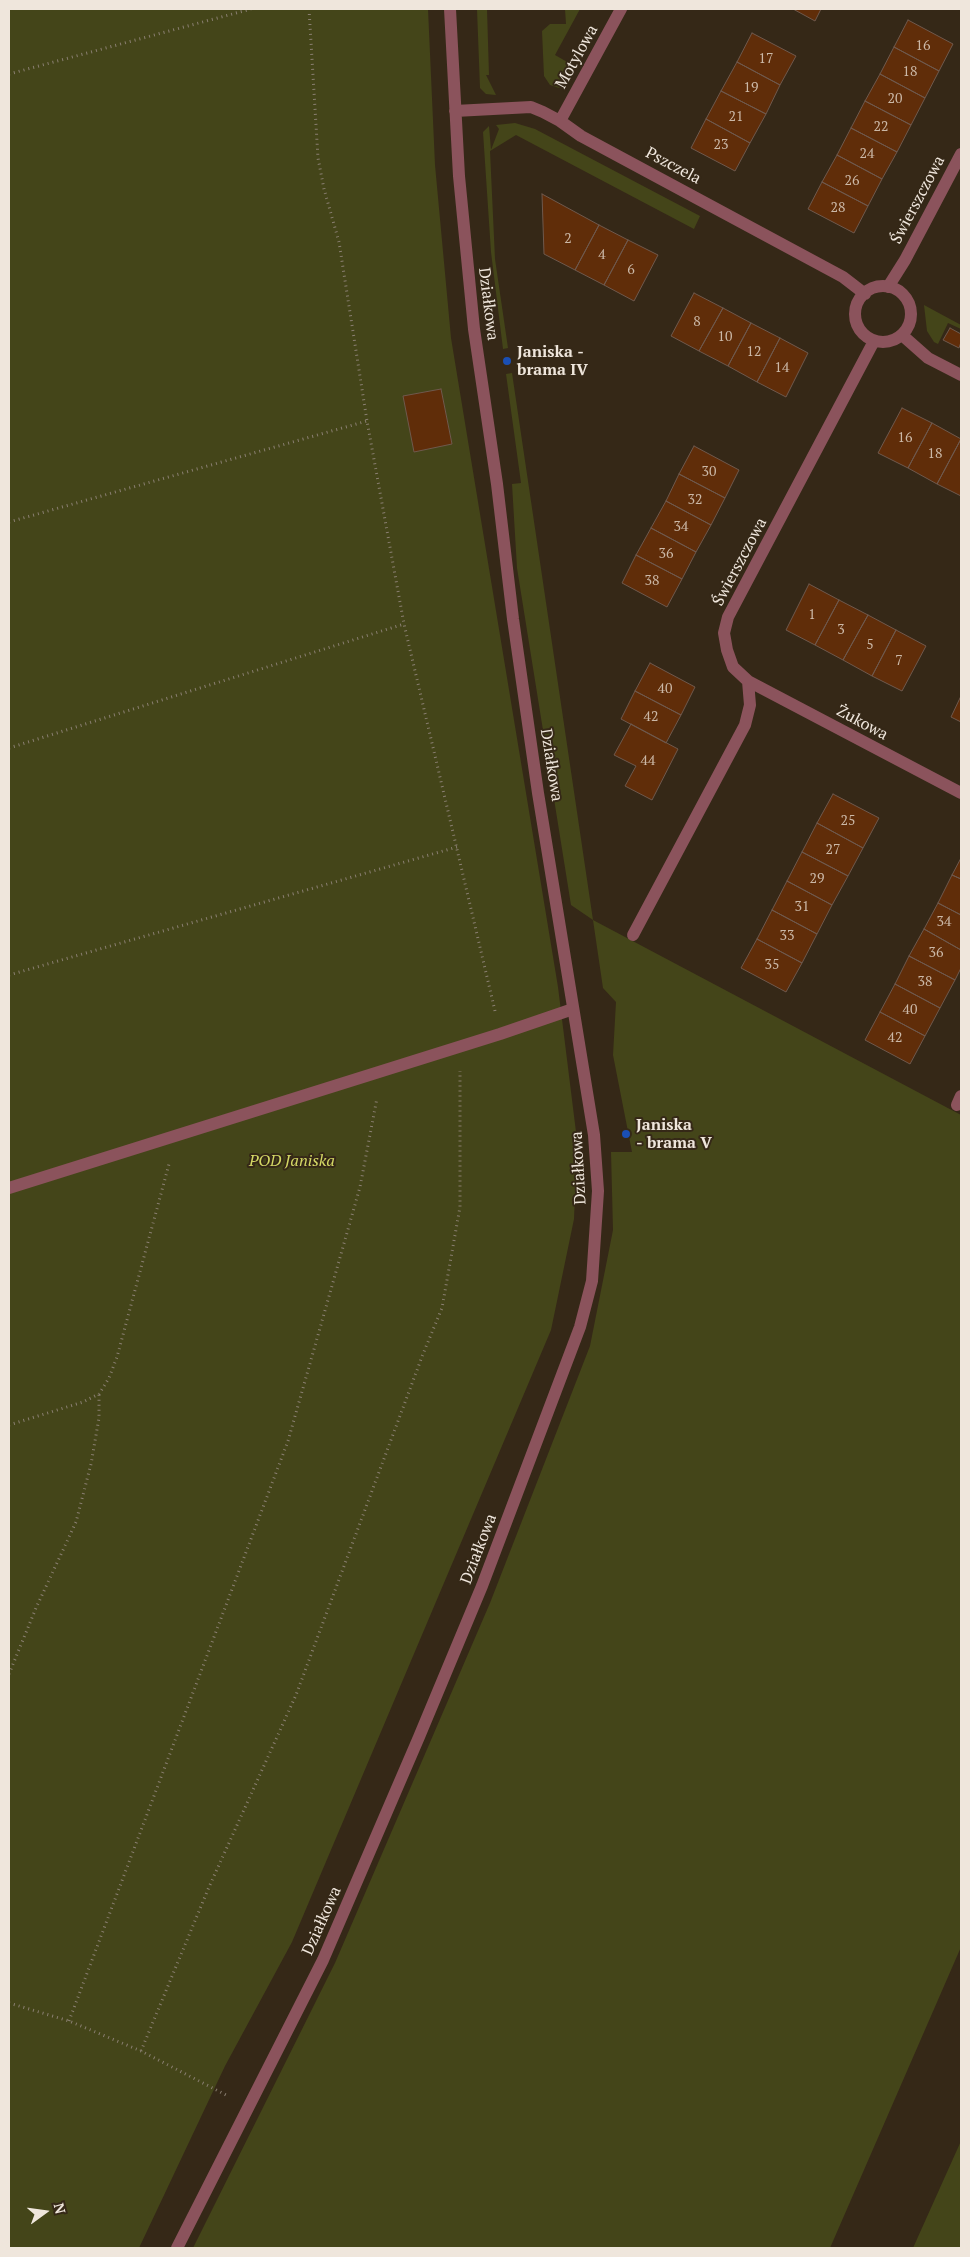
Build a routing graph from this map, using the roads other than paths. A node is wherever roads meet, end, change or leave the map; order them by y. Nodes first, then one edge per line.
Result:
1 (450, 9) edge
2 (622, 9) edge
3 (455, 111) junction
4 (560, 120) junction
5 (961, 154) edge
6 (888, 287) junction
7 (865, 294) junction
8 (902, 335) junction
9 (874, 341) junction
10 (961, 375) edge
11 (748, 681) junction
12 (961, 792) edge
13 (633, 935) dead end
14 (573, 1009) junction
15 (9, 1188) edge
16 (176, 2248) edge

1 - 3 street, Działkowa
2 - 4 street, Motylowa
3 - 4 street, Pszczela
3 - 14 street, Działkowa
4 - 7 street, Pszczela
5 - 6 street, Świerszczowa
6 - 7 street
6 - 8 street
7 - 9 street
8 - 9 street
8 - 10 street
9 - 11 street, Świerszczowa
11 - 12 street, Żukowa
11 - 13 street
14 - 15 street
14 - 16 street, Działkowa

